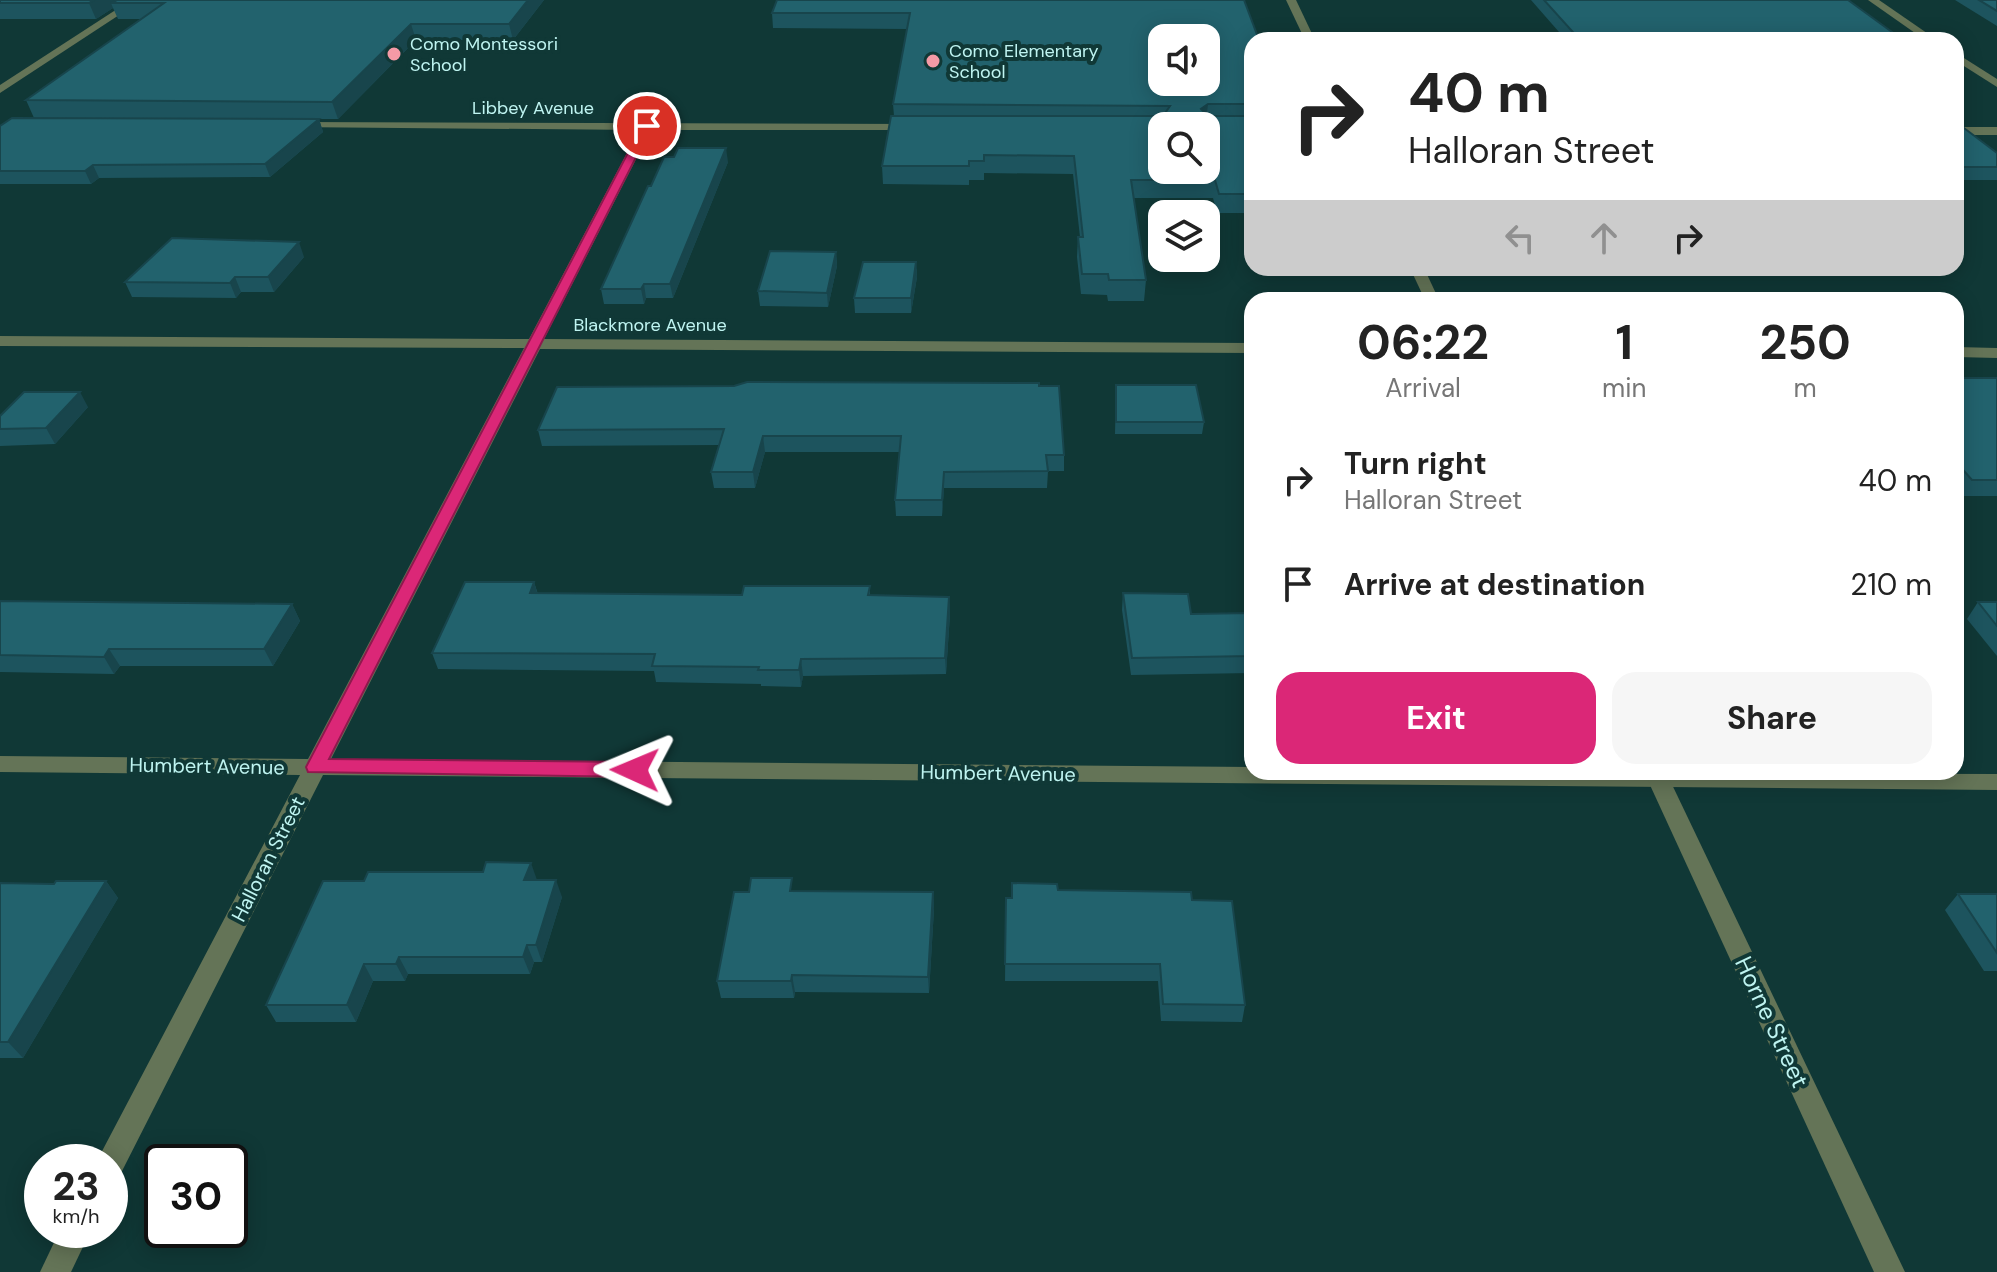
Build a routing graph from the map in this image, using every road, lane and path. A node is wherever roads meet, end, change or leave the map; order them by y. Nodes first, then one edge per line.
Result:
1 (137, 0) edge
2 (1291, 0) edge
3 (1873, 0) edge
4 (1306, 32) edge
5 (1920, 32) edge
6 (1964, 61) edge
7 (1997, 84) edge
8 (0, 90) edge
9 (284, 125) edge
10 (647, 126) junction
11 (928, 127) edge
12 (1964, 131) edge
13 (1997, 131) edge
14 (0, 341) edge
15 (534, 344) junction
16 (1244, 348) edge
17 (1964, 352) edge
18 (1997, 353) edge
19 (0, 764) edge
20 (316, 767) junction
21 (1244, 773) edge
22 (1658, 780) edge
23 (1883, 780) edge
24 (1997, 782) edge
25 (121, 1144) edge
26 (67, 1248) edge
27 (55, 1272) edge
28 (1890, 1272) edge

1 - 8 street
2 - 4 street
3 - 5 street
6 - 7 street
9 - 10 street, Libbey Avenue
10 - 11 street, Libbey Avenue
10 - 15 street, Halloran Street
12 - 13 street
14 - 15 street, Blackmore Avenue
15 - 16 street, Blackmore Avenue
15 - 20 street, Halloran Street
17 - 18 street
19 - 20 street, Humbert Avenue
20 - 21 street, Humbert Avenue
20 - 25 street, Halloran Street
22 - 28 street, Horne Street
23 - 24 street, Humbert Avenue
26 - 27 street

